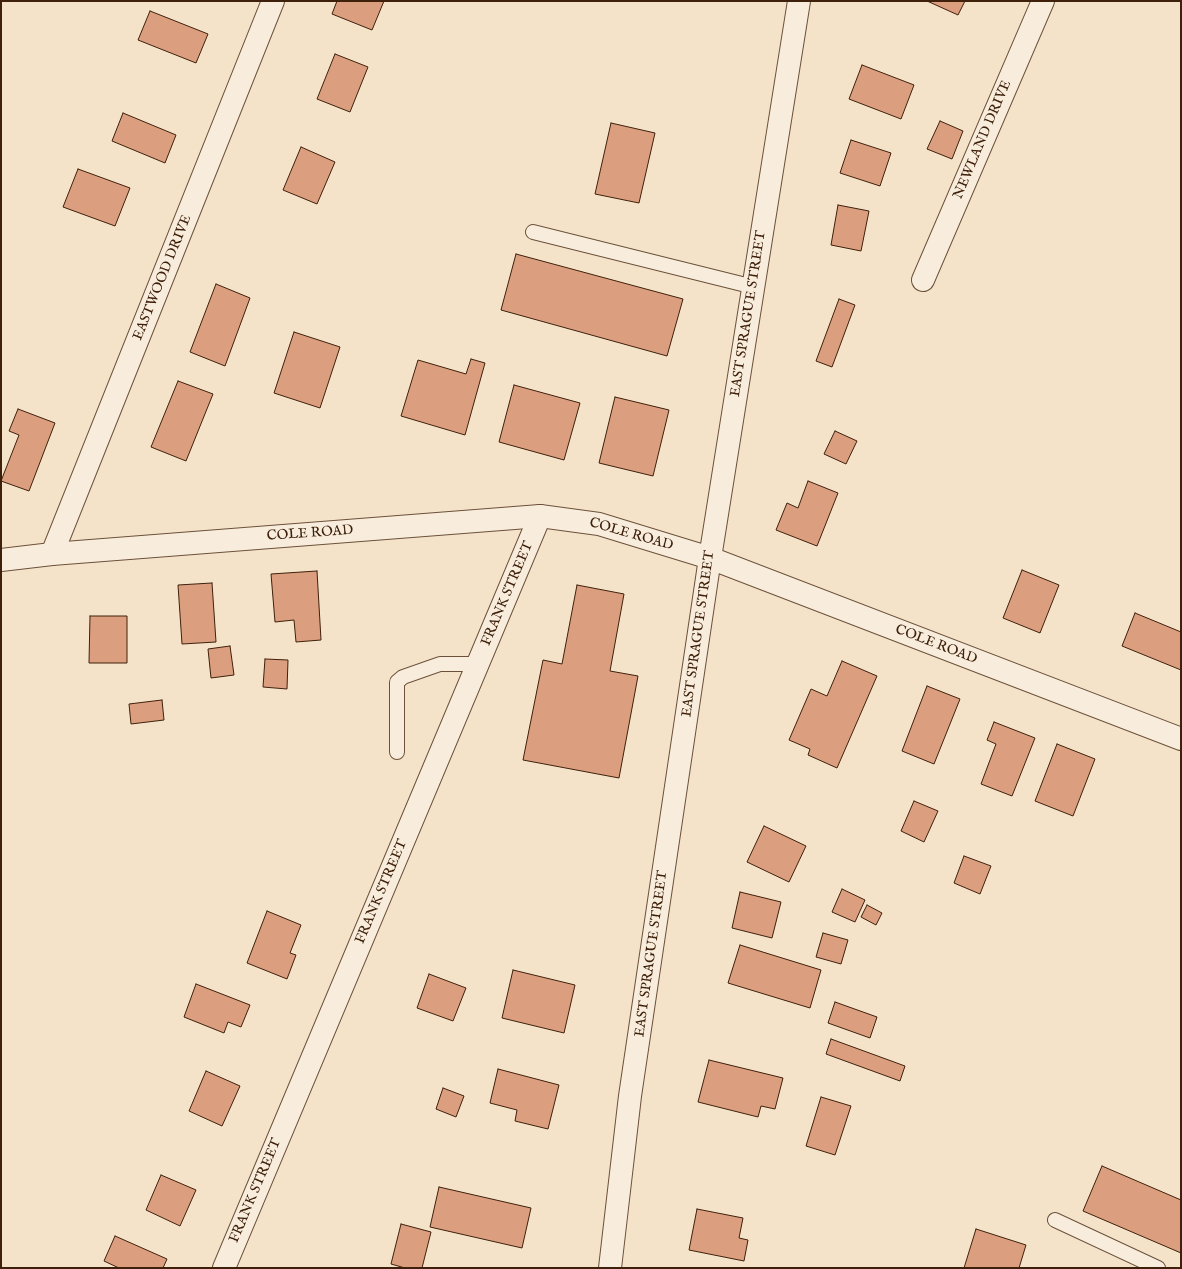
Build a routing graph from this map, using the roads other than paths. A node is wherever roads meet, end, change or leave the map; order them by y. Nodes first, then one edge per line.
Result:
1 (273, 1) edge
2 (799, 1) edge
3 (1042, 1) edge
4 (533, 232) dead end
5 (923, 280) dead end
6 (754, 286) junction
7 (540, 516) junction
8 (52, 554) junction
9 (710, 558) junction
10 (1, 560) edge
11 (478, 664) junction
12 (1181, 739) edge
13 (397, 752) dead end
14 (1055, 1220) dead end
15 (224, 1268) edge
16 (610, 1268) edge
17 (1158, 1268) edge

1 - 8 street, EASTWOOD DRIVE
2 - 6 street, EAST SPRAGUE STREET
3 - 5 street, NEWLAND DRIVE
4 - 6 lane
6 - 9 street, EAST SPRAGUE STREET
7 - 8 street, COLE ROAD
7 - 9 street, COLE ROAD
7 - 11 street, FRANK STREET
8 - 10 street, COLE ROAD
9 - 12 street, COLE ROAD
9 - 16 street, EAST SPRAGUE STREET
11 - 13 lane
11 - 15 street, FRANK STREET
14 - 17 lane

